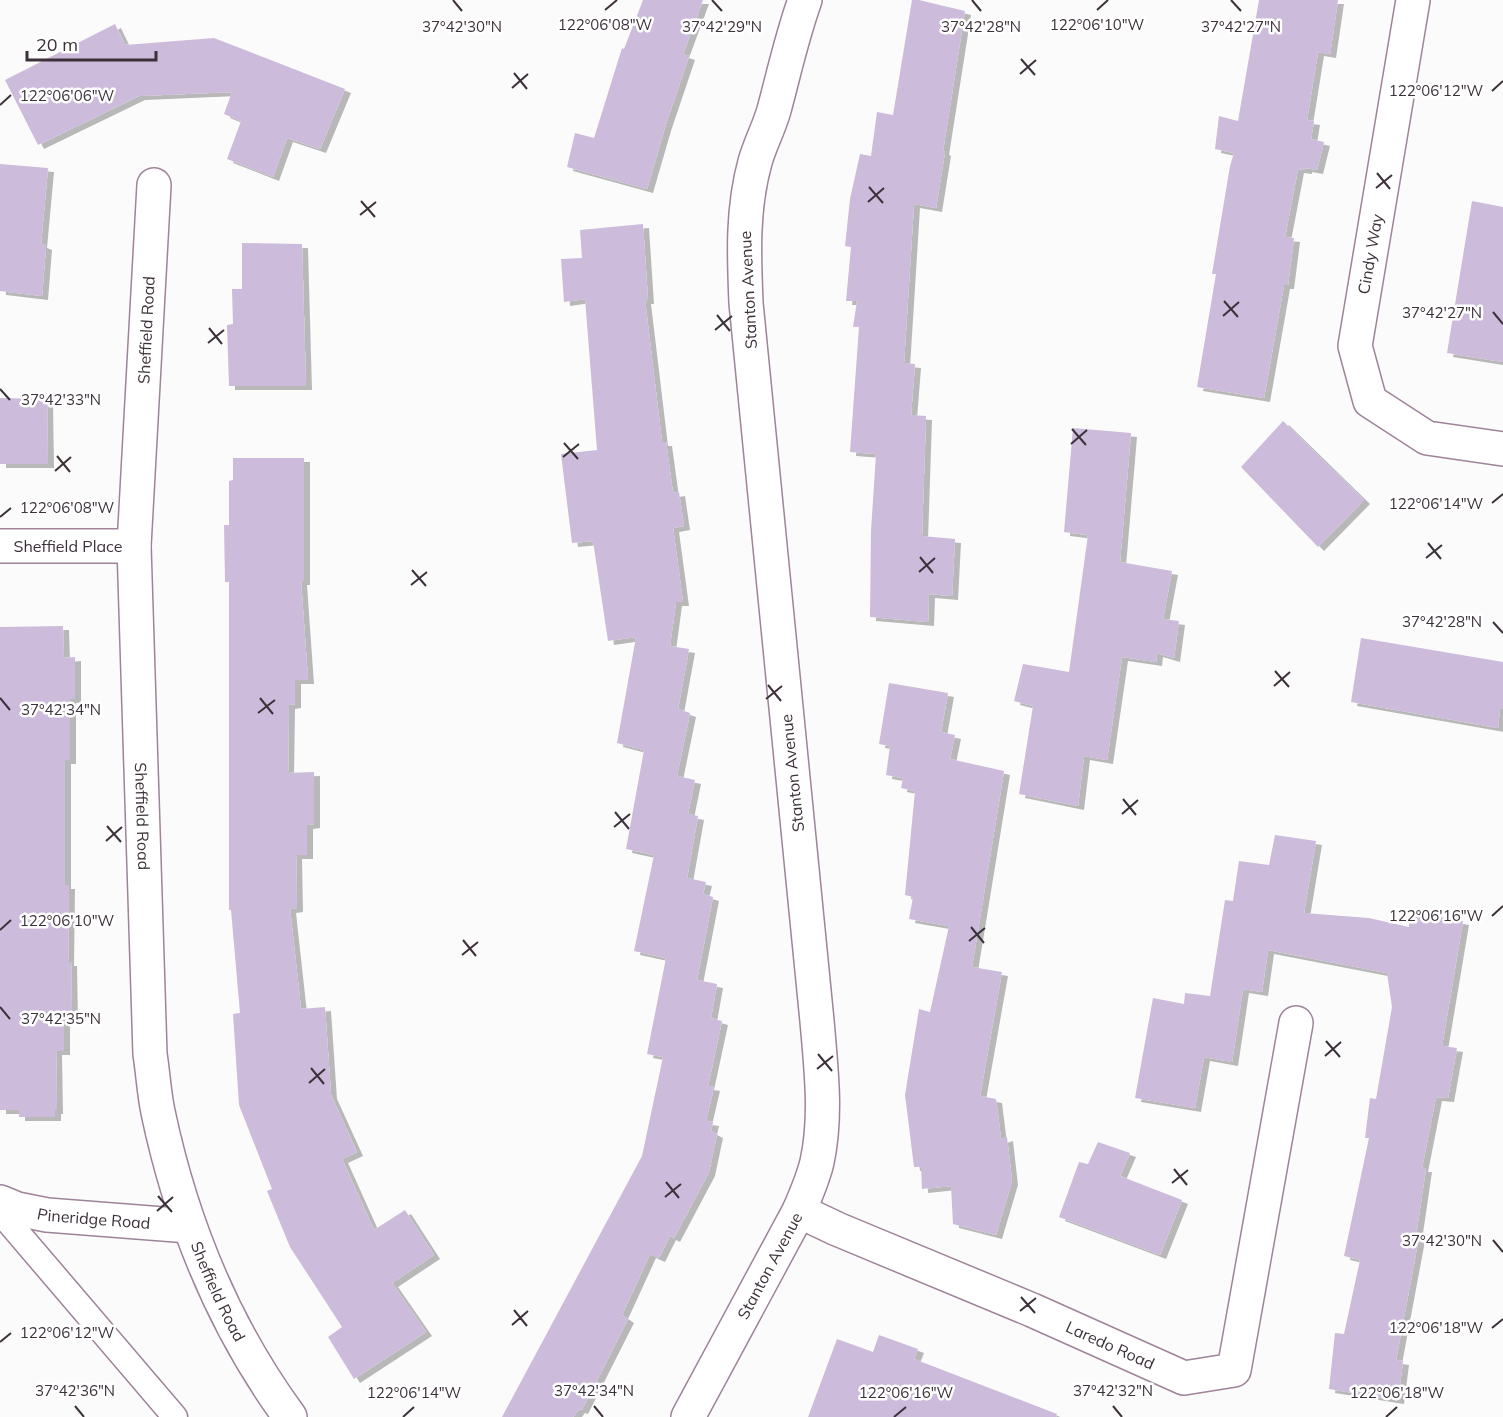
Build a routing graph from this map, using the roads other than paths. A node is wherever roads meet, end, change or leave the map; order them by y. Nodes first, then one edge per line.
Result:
1 (805, 0) edge
2 (1413, 0) edge
3 (154, 185) dead end
4 (1503, 449) edge
5 (0, 546) edge
6 (134, 546) junction
7 (1296, 1023) dead end
8 (0, 1202) edge
9 (799, 1211) junction
10 (0, 1212) edge
11 (189, 1226) junction
12 (175, 1417) edge
13 (290, 1417) edge
14 (688, 1417) edge

1 - 9 street, Stanton Avenue
2 - 4 street, Cindy Way
3 - 6 street, Sheffield Road
5 - 6 street, Sheffield Place
6 - 11 street, Sheffield Road
7 - 9 street, Laredo Road
8 - 11 street, Pineridge Road
9 - 14 street, Stanton Avenue
10 - 12 lane
11 - 13 street, Sheffield Road

